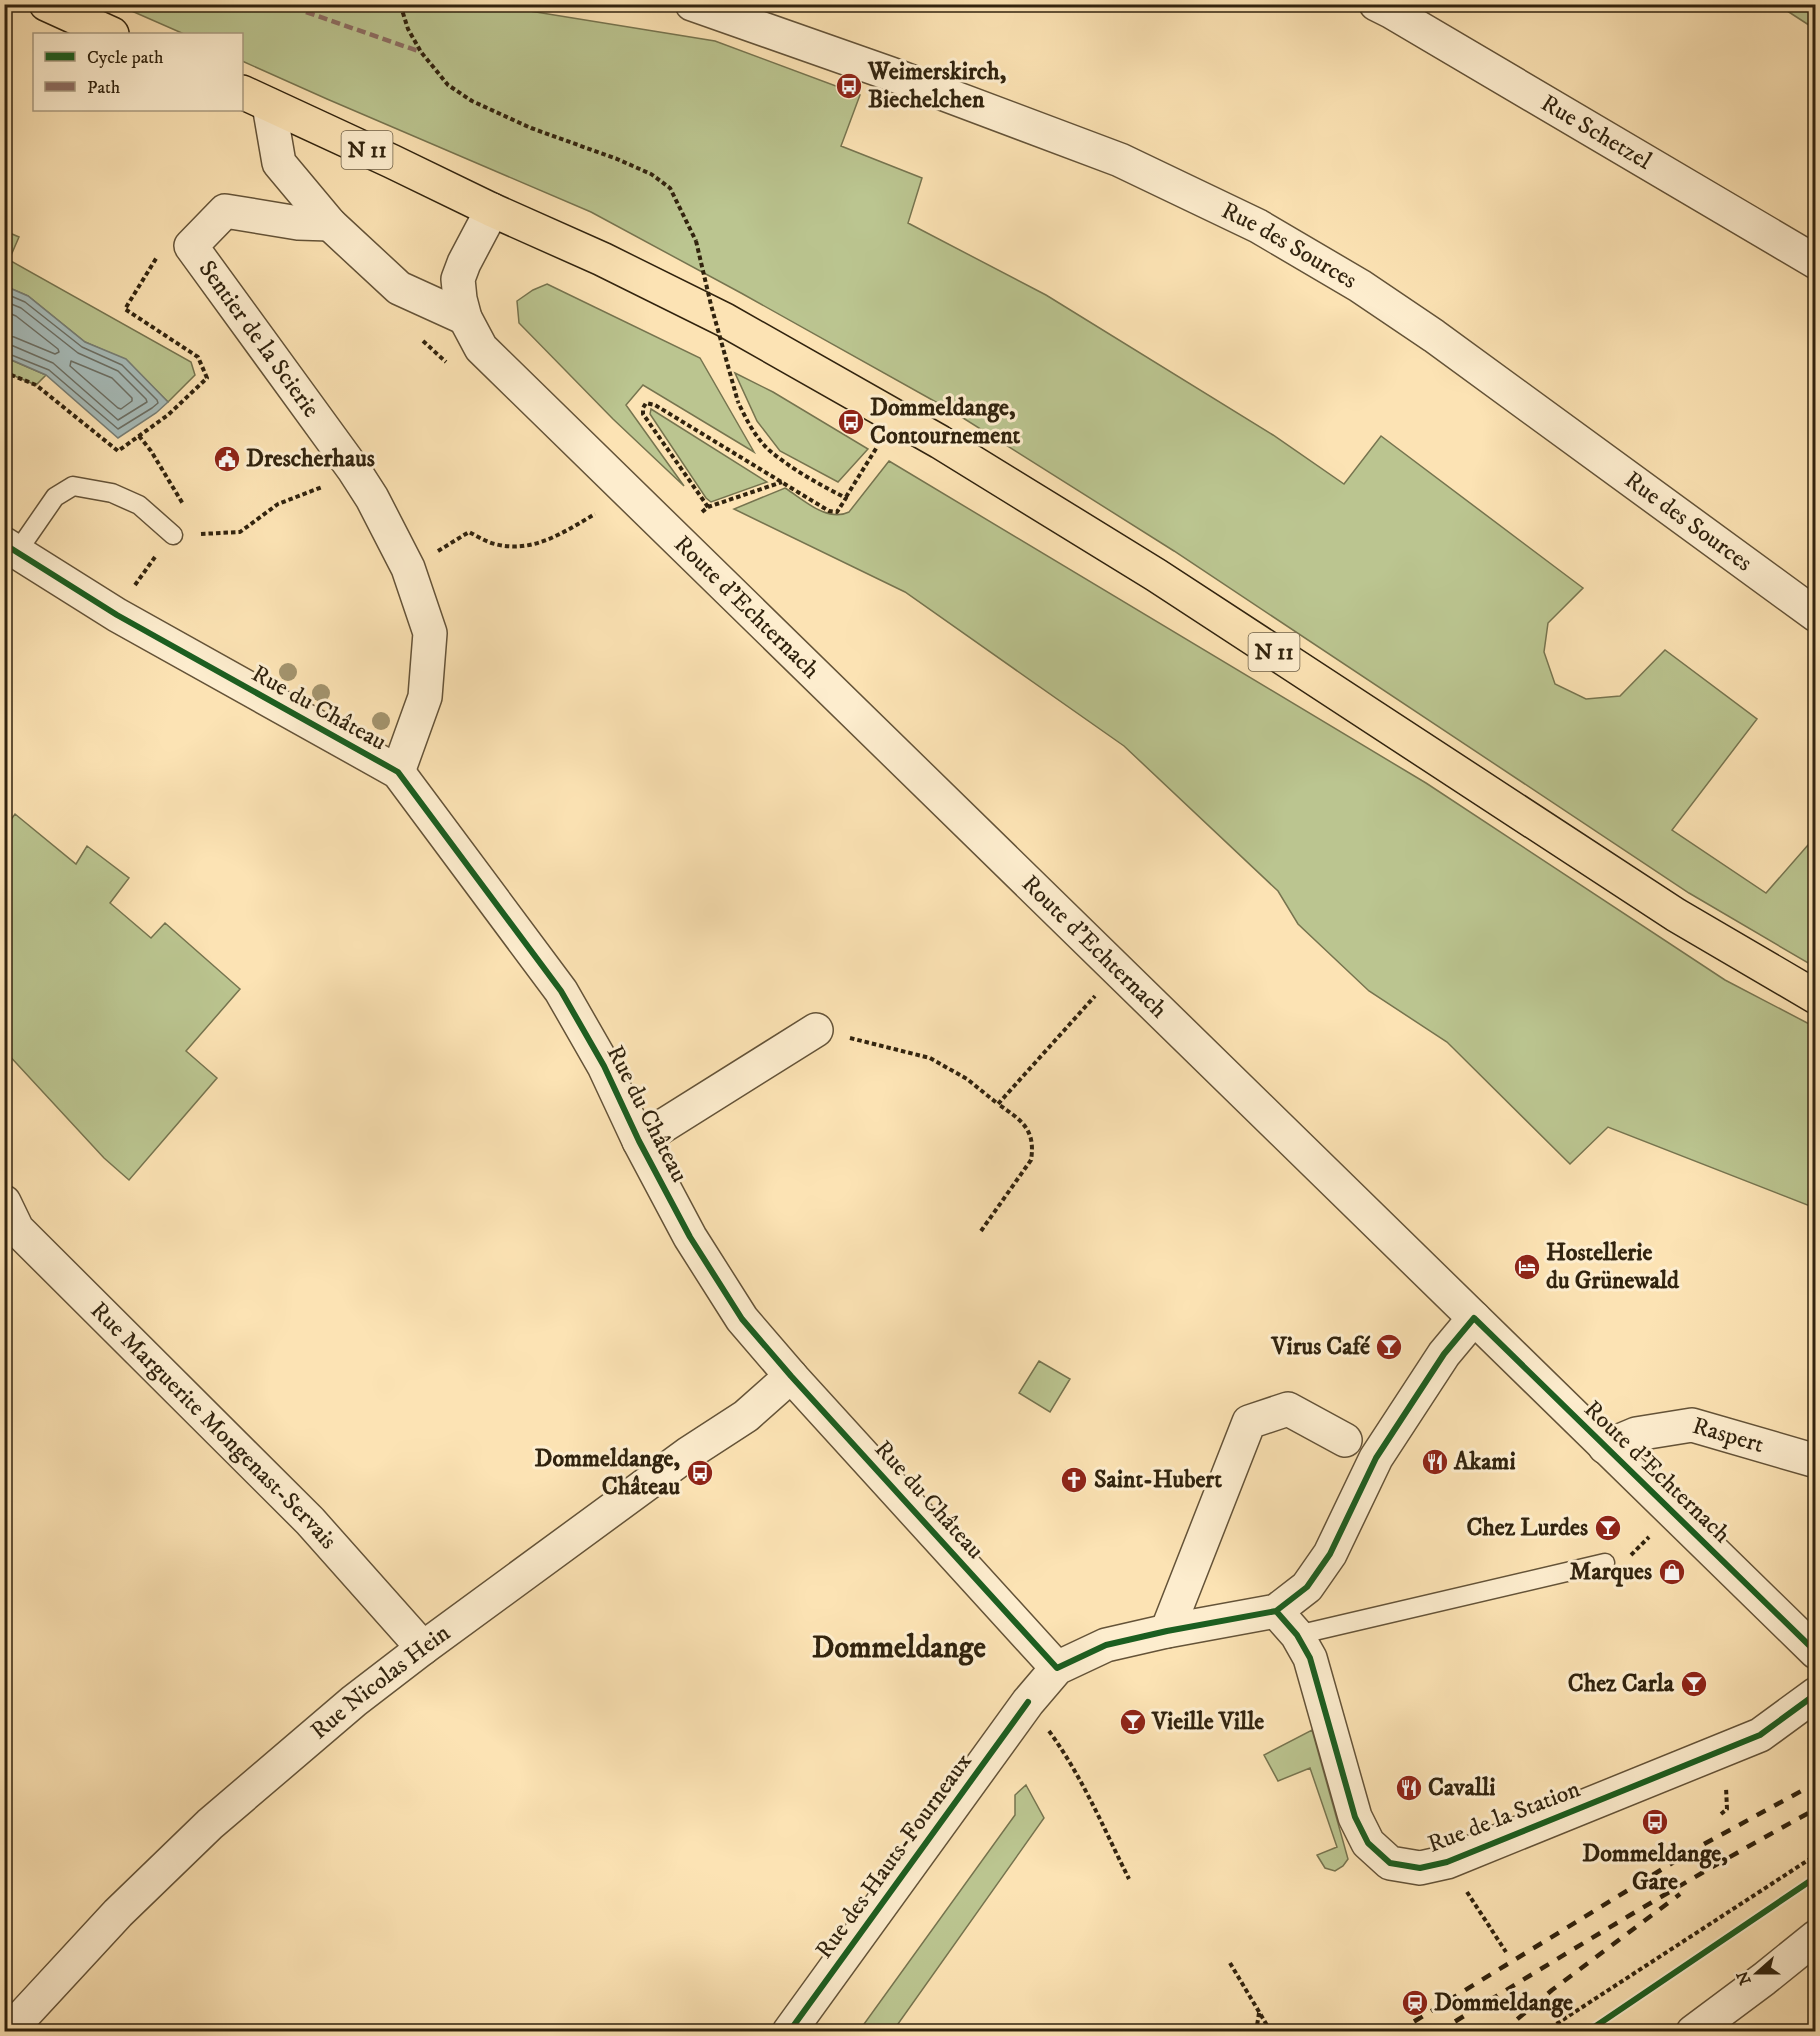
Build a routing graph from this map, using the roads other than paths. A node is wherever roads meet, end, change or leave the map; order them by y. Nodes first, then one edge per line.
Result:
1 (45, 4) edge
2 (692, 4) edge
3 (1376, 4) edge
4 (110, 33) edge
5 (256, 99) edge
6 (492, 210) junction
7 (330, 224) junction
8 (1815, 262) edge
9 (465, 318) junction
10 (173, 536) road end
11 (11, 548) edge
12 (1815, 615) edge
13 (398, 772) junction
14 (1815, 997) edge
15 (816, 1030) road end
16 (639, 1141) junction
17 (4, 1202) edge
18 (1474, 1318) junction
19 (790, 1376) junction
20 (1345, 1440) dead end
21 (1605, 1447) junction
22 (1815, 1461) edge
23 (1605, 1563) dead end
24 (1287, 1623) junction
25 (1167, 1631) junction
26 (423, 1648) junction
27 (1815, 1652) edge
28 (1057, 1668) junction
29 (1815, 1694) edge
30 (1815, 1937) edge
31 (8, 2031) edge
32 (789, 2031) edge
33 (1693, 2031) edge

1 - 4 main road
2 - 12 street, Rue des Sources
3 - 8 street, Rue Schetzel
5 - 6 main road, N 11
5 - 7 street
6 - 9 street, Route d'Echternach
6 - 14 main road, N 11
7 - 9 street
7 - 13 street, Sentier de la Scierie
9 - 18 street, Route d'Echternach
10 - 11 lane
11 - 13 street, Rue du Château
13 - 16 street, Rue du Château
15 - 16 street
16 - 19 street, Rue du Château
17 - 26 street, Rue Marguerite Mongenast-Servais
18 - 21 street, Route d'Echternach
18 - 24 street, Rue des Hauts-Fourneaux
19 - 26 street, Rue Nicolas Hein
19 - 28 street, Rue du Château
20 - 25 street
21 - 22 street, Raspert
21 - 27 street, Route d'Echternach
23 - 24 lane
24 - 25 street, Rue des Hauts-Fourneaux
24 - 29 street, Rue de la Station
25 - 28 street, Rue des Hauts-Fourneaux
26 - 31 street, Rue Nicolas Hein
28 - 32 street, Rue des Hauts-Fourneaux
30 - 33 street

